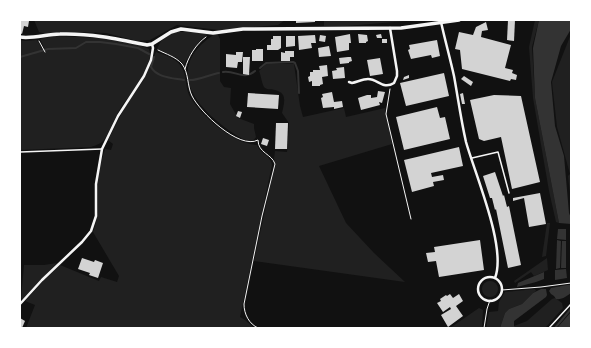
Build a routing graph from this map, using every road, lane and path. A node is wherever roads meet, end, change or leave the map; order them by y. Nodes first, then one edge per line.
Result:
1 (459, 20) edge
2 (441, 22) junction
3 (390, 28) junction
4 (213, 33) junction
5 (20, 37) edge
6 (37, 37) junction
7 (153, 46) junction
8 (45, 52) dead end
9 (185, 70) junction
10 (349, 82) dead end
11 (391, 85) junction
12 (102, 149) junction
13 (20, 152) edge
14 (472, 158) junction
15 (509, 193) dead end
16 (412, 219) dead end
17 (495, 278) junction
18 (571, 283) edge
19 (502, 290) junction
20 (490, 300) junction
21 (20, 304) edge
22 (571, 304) edge
23 (258, 328) edge
24 (484, 328) edge
25 (549, 328) edge

1 - 2 street
2 - 3 street
2 - 14 street
3 - 4 street
3 - 11 street
4 - 7 street
4 - 9 path
5 - 6 street
6 - 7 street
6 - 8 path
7 - 9 path
7 - 12 street
9 - 23 path
10 - 11 street
11 - 16 path
12 - 13 lane
12 - 21 street
14 - 15 lane
14 - 17 street
17 - 19 street
17 - 20 street
18 - 19 path
19 - 20 street
20 - 24 path
22 - 25 lane

